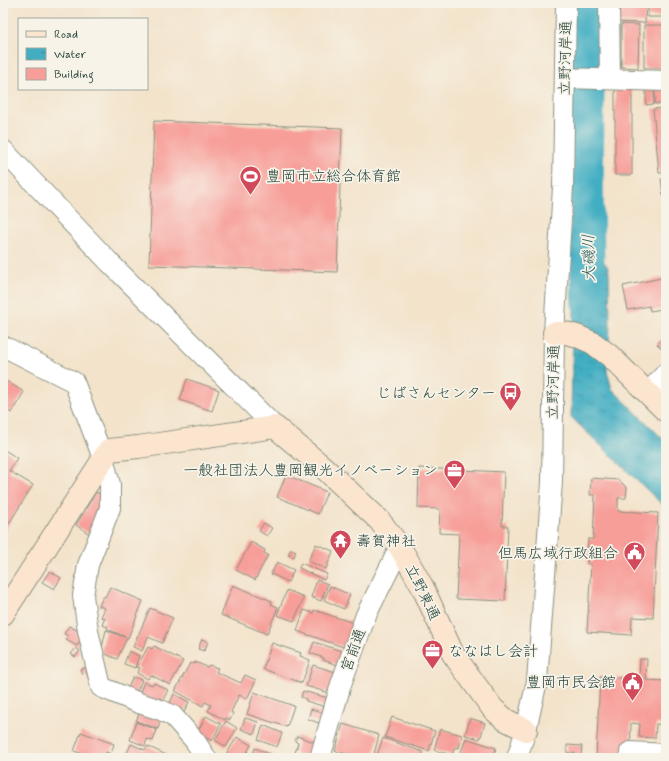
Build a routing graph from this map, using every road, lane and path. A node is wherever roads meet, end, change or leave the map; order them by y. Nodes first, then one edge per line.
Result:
1 (566, 3) edge
2 (609, 3) edge
3 (569, 79) junction
4 (610, 79) junction
5 (666, 81) edge
6 (3, 150) edge
7 (560, 333) junction
8 (3, 346) edge
9 (666, 373) edge
10 (648, 393) junction
11 (666, 411) edge
12 (275, 427) junction
13 (103, 458) junction
14 (400, 547) junction
15 (3, 614) edge
16 (526, 730) junction
17 (630, 752) dead end
18 (666, 754) edge
19 (206, 758) edge
20 (320, 758) edge
21 (517, 758) edge

1 - 3 street, 立野河岸通
2 - 4 street
3 - 4 street
3 - 7 street, 立野河岸通
4 - 5 street
6 - 12 street
7 - 10 street
7 - 16 street, 立野河岸通
8 - 13 street
9 - 10 street
10 - 11 street
12 - 13 street
12 - 14 street, 立野東通
13 - 15 street
13 - 19 street
14 - 16 street, 立野東通
14 - 20 street, 宮前通
16 - 21 street, 立野河岸通
17 - 18 street

